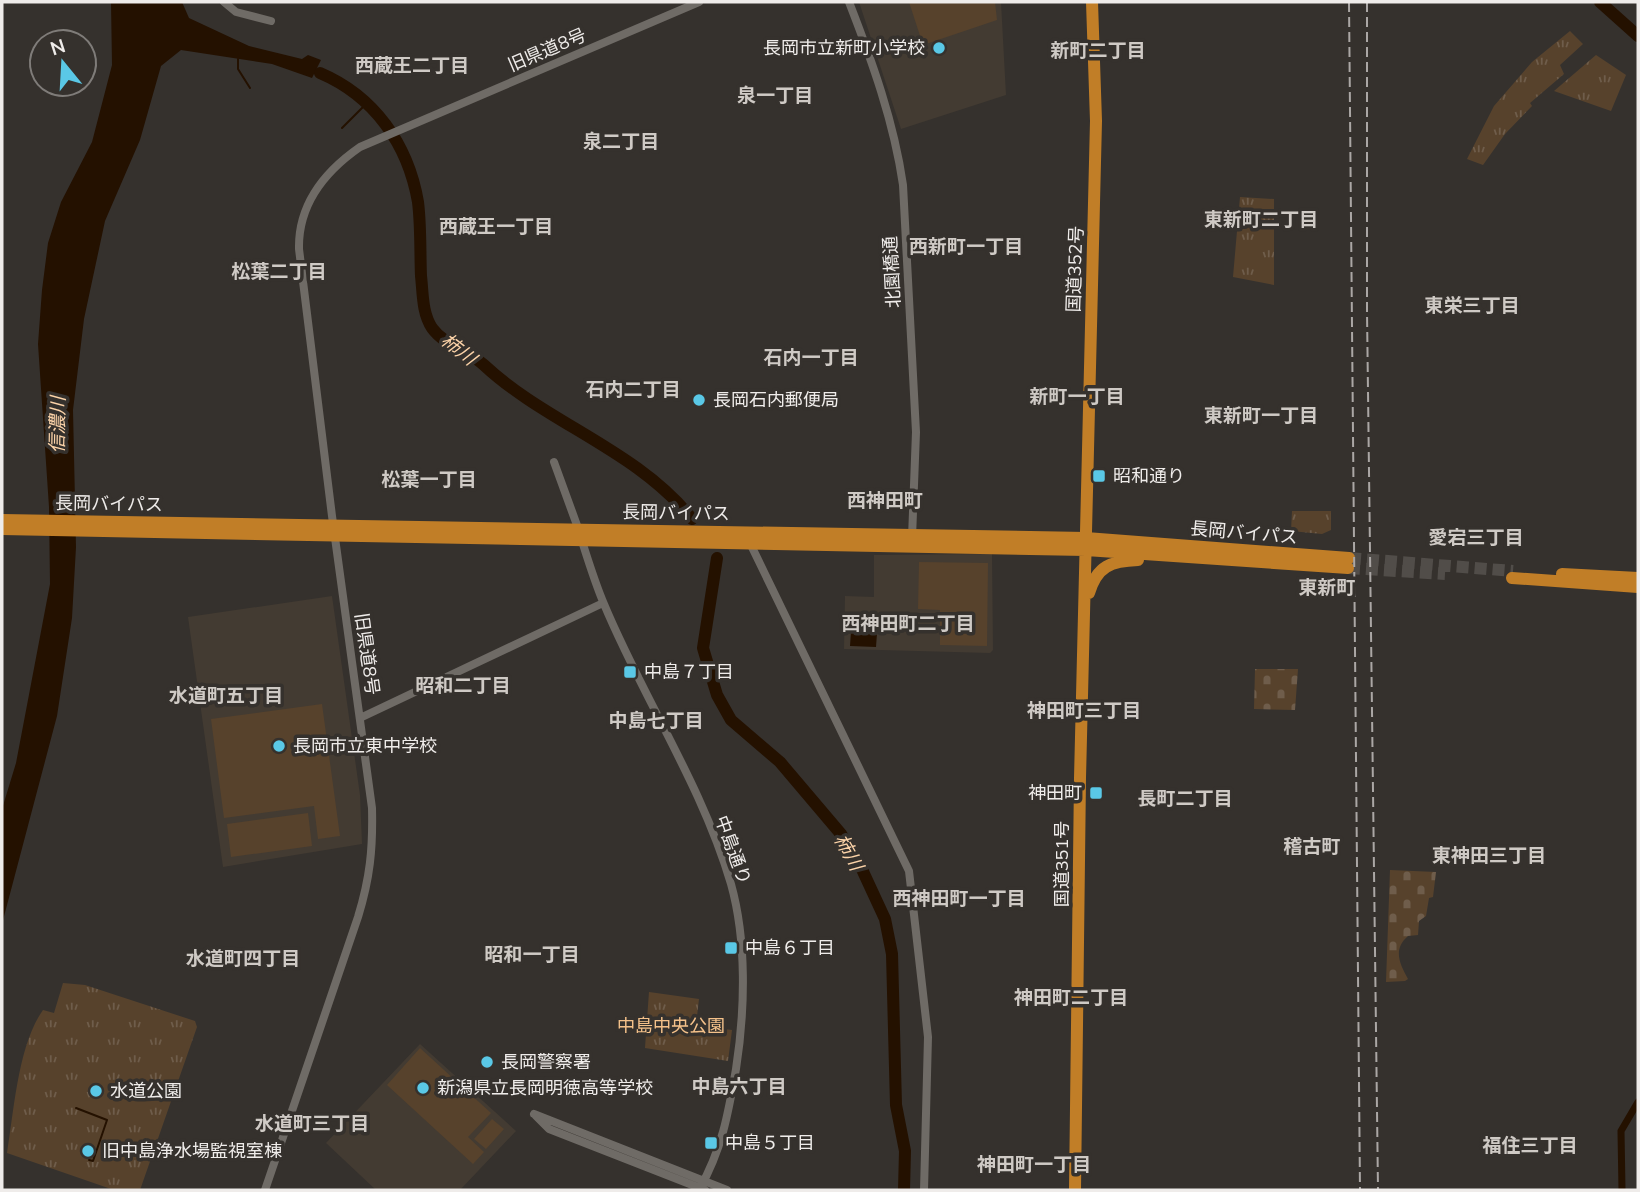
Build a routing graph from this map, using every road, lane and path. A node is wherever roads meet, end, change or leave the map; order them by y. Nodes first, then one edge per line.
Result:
1 (224, 2) edge
2 (699, 2) edge
3 (849, 2) edge
4 (1091, 2) edge
5 (271, 21) dead end
6 (554, 462) dead end
7 (2, 520) edge
8 (119, 526) junction
9 (2, 529) edge
10 (744, 532) junction
11 (579, 533) junction
12 (912, 542) junction
13 (751, 544) junction
14 (1086, 544) junction
15 (1172, 556) junction
16 (1638, 578) edge
17 (1638, 587) edge
18 (603, 603) junction
19 (1084, 610) junction
20 (360, 718) junction
21 (702, 1188) edge
22 (265, 1190) edge
23 (727, 1190) edge
24 (923, 1190) edge
25 (1075, 1190) edge

1 - 5 street
2 - 20 street, 旧県道8号
3 - 12 street, 北園橋通
4 - 14 highway, 国道352号
6 - 11 street, 中島通り
7 - 8 highway, 長岡バイパス
8 - 9 highway, 長岡バイパス
8 - 11 highway, 長岡バイパス
10 - 11 highway, 長岡バイパス
10 - 12 highway, 長岡バイパス
10 - 13 street
11 - 13 highway, 長岡バイパス
11 - 18 street, 中島通り
12 - 13 highway, 長岡バイパス
12 - 14 highway, 長岡バイパス
13 - 24 street
14 - 15 highway, 長岡バイパス
14 - 15 highway, 長岡バイパス
14 - 19 highway, 国道351号
15 - 19 highway
16 - 17 highway
18 - 20 street
18 - 21 street, 中島通り
19 - 25 highway, 国道351号
20 - 22 street, 旧県道8号
21 - 21 street
21 - 23 street

